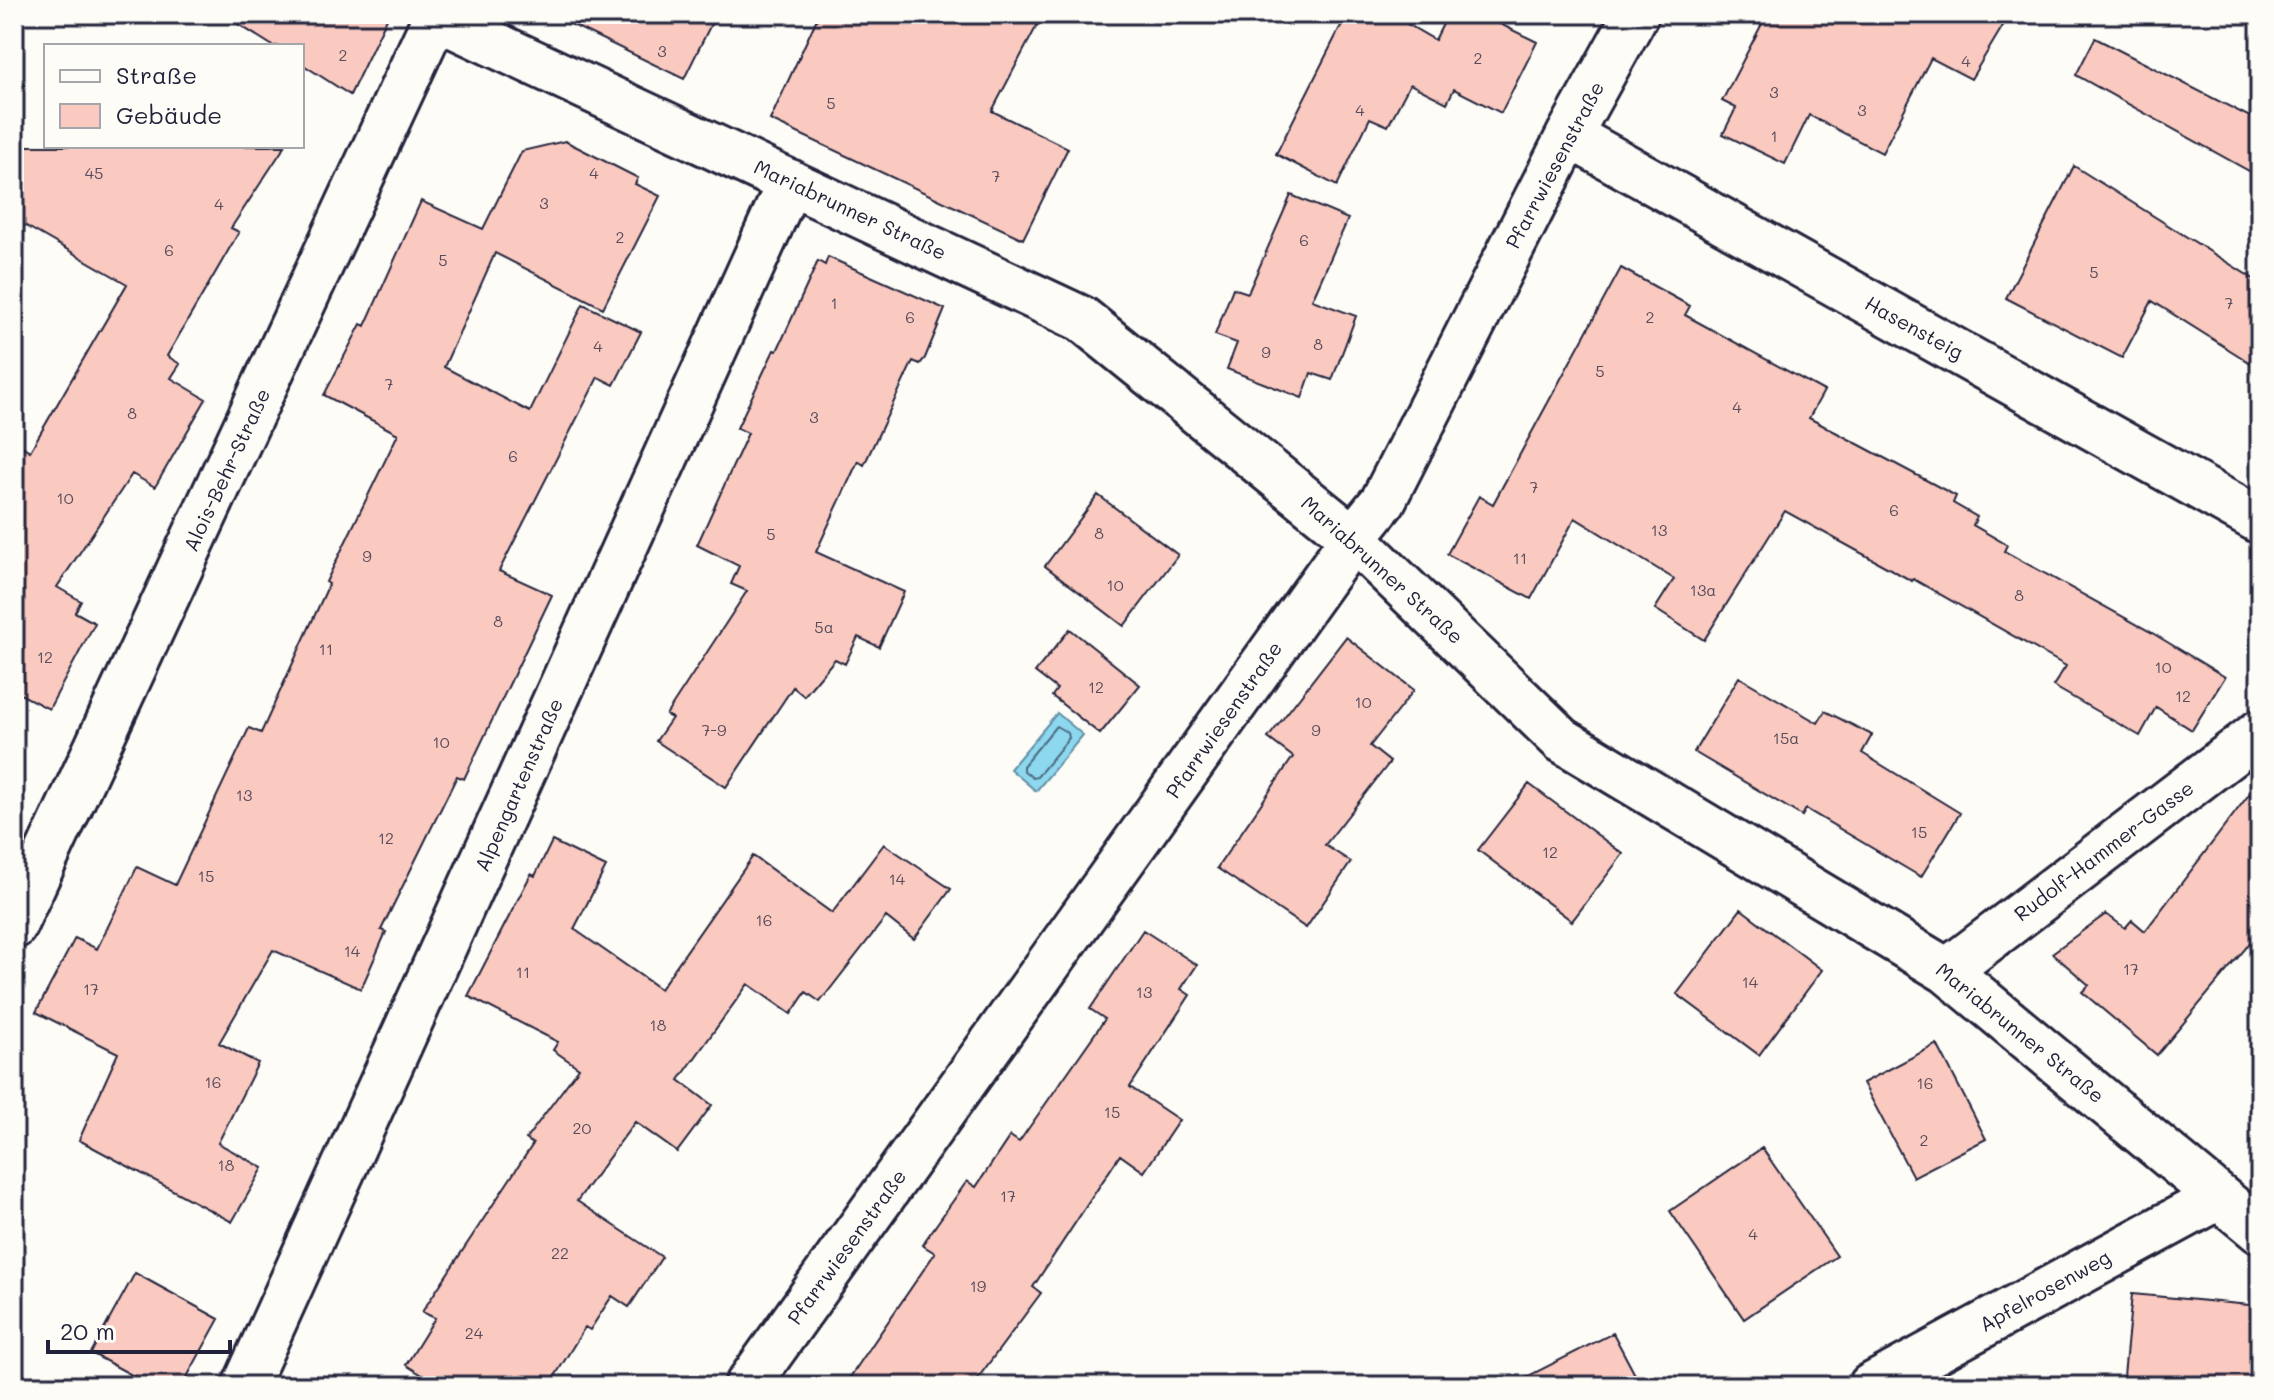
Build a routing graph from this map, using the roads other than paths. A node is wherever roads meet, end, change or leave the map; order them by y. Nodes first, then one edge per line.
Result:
1 (1636, 14) edge
2 (438, 16) edge
3 (1569, 135) junction
4 (790, 182) junction
5 (2260, 521) edge
6 (1353, 538) junction
7 (2260, 732) edge
8 (14, 926) edge
9 (1947, 971) junction
10 (2219, 1197) junction
11 (2260, 1231) edge
12 (245, 1386) edge
13 (747, 1386) edge
14 (1871, 1386) edge

1 - 3 street, Pfarrwiesenstraße
2 - 4 street, Mariabrunner Straße
2 - 8 street, Alois-Behr-Straße
3 - 5 street, Hasensteig
3 - 6 street, Pfarrwiesenstraße
4 - 6 street, Mariabrunner Straße
4 - 12 street, Alpengartenstraße
6 - 9 street, Mariabrunner Straße
6 - 13 street, Pfarrwiesenstraße
7 - 9 street, Rudolf-Hammer-Gasse
9 - 10 street, Mariabrunner Straße
10 - 11 street, Mariabrunner Straße
10 - 14 street, Apfelrosenweg

